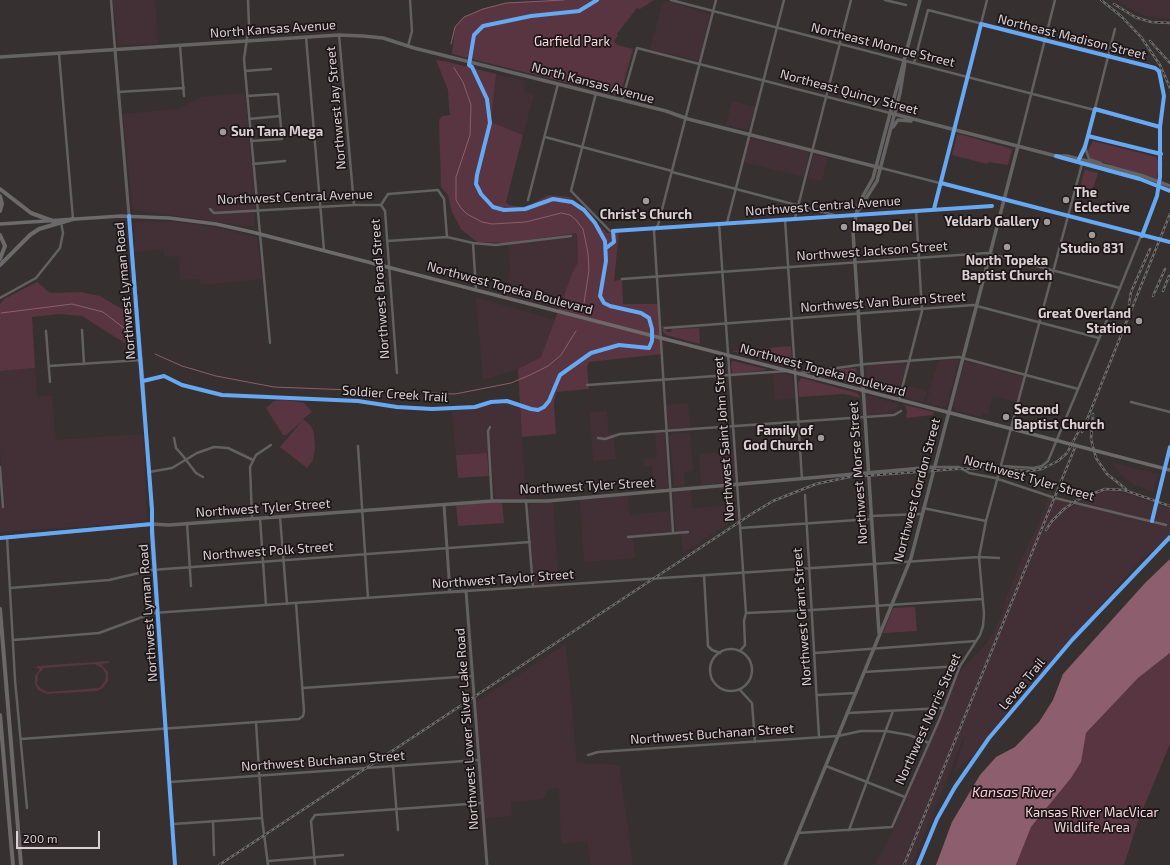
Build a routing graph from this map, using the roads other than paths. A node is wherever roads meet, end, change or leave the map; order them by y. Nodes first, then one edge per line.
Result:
1 (111, 0) edge
2 (248, 0) edge
3 (410, 0) edge
4 (670, 0) edge
5 (716, 0) edge
6 (784, 0) edge
7 (851, 0) edge
8 (885, 0) edge
9 (920, 0) edge
10 (987, 0) edge
11 (1055, 0) edge
12 (906, 6) dead end
13 (713, 11) junction
14 (981, 24) junction
15 (777, 28) junction
16 (1115, 29) dead end
17 (339, 34) junction
18 (306, 37) junction
19 (246, 41) junction
20 (1045, 41) junction
21 (839, 44) junction
22 (180, 46) junction
23 (408, 46) junction
24 (115, 50) junction
25 (59, 54) junction
26 (0, 57) edge
27 (1108, 57) junction
28 (905, 61) junction
29 (914, 63) junction
30 (700, 64) junction
31 (271, 68) dead end
32 (245, 71) junction
33 (968, 77) junction
34 (763, 80) junction
35 (558, 84) junction
36 (184, 88) junction
37 (118, 92) junction
38 (1031, 93) junction
39 (596, 94) junction
40 (184, 96) dead end
41 (247, 96) junction
42 (826, 96) junction
43 (622, 100) junction
44 (1095, 109) junction
45 (892, 114) junction
46 (280, 116) junction
47 (686, 117) junction
48 (249, 119) junction
49 (924, 122) junction
50 (1160, 127) junction
51 (954, 129) junction
52 (750, 134) junction
53 (1088, 136) junction
54 (545, 137) junction
55 (888, 140) junction
56 (251, 141) junction
57 (1018, 146) junction
58 (583, 147) junction
59 (1085, 147) junction
60 (813, 150) junction
61 (1161, 154) junction
62 (1056, 156) junction
63 (1079, 159) junction
64 (284, 161) dead end
65 (253, 164) junction
66 (1082, 164) junction
67 (876, 166) junction
68 (881, 168) junction
69 (1110, 168) junction
70 (672, 171) junction
71 (941, 183) junction
72 (1170, 186) edge
73 (736, 188) junction
74 (0, 189) edge
75 (1170, 191) edge
76 (0, 196) edge
77 (528, 200) dead end
78 (1003, 200) junction
79 (354, 204) junction
80 (799, 204) junction
81 (381, 205) junction
82 (992, 206) dead end
83 (320, 207) junction
84 (210, 209) dead end
85 (934, 209) junction
86 (916, 210) junction
87 (0, 211) edge
88 (258, 211) junction
89 (856, 214) junction
90 (129, 216) junction
91 (837, 216) junction
92 (1067, 216) junction
93 (795, 218) junction
94 (73, 219) junction
95 (785, 219) junction
96 (53, 221) junction
97 (61, 221) junction
98 (719, 223) junction
99 (727, 223) junction
100 (0, 224) edge
101 (656, 228) junction
102 (260, 234) junction
103 (0, 235) edge
104 (571, 236) dead end
105 (1142, 236) junction
106 (447, 237) junction
107 (387, 241) junction
108 (1170, 242) edge
109 (474, 243) junction
110 (324, 250) junction
111 (990, 254) junction
112 (919, 257) junction
113 (0, 259) edge
114 (854, 262) junction
115 (0, 265) edge
116 (389, 267) junction
117 (788, 267) junction
118 (1053, 270) junction
119 (722, 272) junction
120 (657, 276) junction
121 (622, 279) dead end
122 (1120, 288) junction
123 (476, 290) junction
124 (0, 298) edge
125 (976, 306) junction
126 (922, 308) junction
127 (858, 313) junction
128 (792, 318) junction
129 (1040, 322) junction
130 (726, 324) junction
131 (665, 328) dead end
132 (82, 330) dead end
133 (46, 331) dead end
134 (661, 338) junction
135 (1099, 338) junction
136 (270, 343) dead end
137 (728, 355) junction
138 (963, 358) junction
139 (141, 360) junction
140 (910, 360) junction
141 (84, 364) junction
142 (861, 365) junction
143 (49, 366) junction
144 (790, 371) junction
145 (396, 372) dead end
146 (797, 373) junction
147 (729, 375) junction
148 (1027, 375) junction
149 (664, 380) junction
150 (50, 382) dead end
151 (587, 385) dead end
152 (1078, 389) junction
153 (862, 390) junction
154 (899, 400) junction
155 (1130, 402) dead end
156 (901, 411) dead end
157 (1170, 412) edge
158 (949, 413) junction
159 (864, 417) junction
160 (799, 422) junction
161 (733, 427) junction
162 (490, 428) dead end
163 (667, 431) junction
164 (174, 438) dead end
165 (598, 438) dead end
166 (270, 444) dead end
167 (358, 446) dead end
168 (1170, 447) edge
169 (186, 460) junction
170 (253, 460) junction
171 (1001, 466) junction
172 (0, 467) edge
173 (934, 467) junction
174 (1170, 470) edge
175 (149, 472) junction
176 (868, 473) junction
177 (203, 477) dead end
178 (802, 479) junction
179 (999, 480) junction
180 (737, 484) junction
181 (671, 490) junction
182 (805, 495) dead end
183 (526, 500) junction
184 (492, 501) junction
185 (444, 505) junction
186 (3, 507) dead end
187 (924, 508) junction
188 (362, 512) junction
189 (922, 514) junction
190 (280, 516) junction
191 (252, 518) junction
192 (260, 518) junction
193 (871, 518) junction
194 (986, 521) junction
195 (1152, 521) junction
196 (187, 523) junction
197 (152, 524) junction
198 (806, 524) junction
199 (1166, 525) dead end
200 (740, 528) junction
201 (673, 532) junction
202 (688, 532) dead end
203 (7, 537) junction
204 (628, 537) dead end
205 (0, 538) edge
206 (530, 542) junction
207 (447, 548) junction
208 (365, 554) junction
209 (979, 557) junction
210 (999, 558) dead end
211 (283, 560) junction
212 (909, 561) junction
213 (263, 562) junction
214 (874, 564) junction
215 (190, 567) junction
216 (809, 568) junction
217 (155, 570) junction
218 (744, 572) junction
219 (704, 575) junction
220 (191, 586) dead end
221 (533, 586) junction
222 (10, 588) junction
223 (466, 591) junction
224 (450, 592) junction
225 (368, 598) junction
226 (982, 599) junction
227 (296, 603) junction
228 (287, 604) junction
229 (266, 605) junction
230 (891, 605) junction
231 (877, 606) junction
232 (0, 609) edge
233 (812, 610) junction
234 (159, 612) junction
235 (746, 613) junction
236 (879, 634) junction
237 (13, 640) junction
238 (977, 641) junction
239 (874, 649) junction
240 (740, 651) junction
241 (720, 653) junction
242 (815, 653) junction
243 (960, 666) junction
244 (864, 672) junction
245 (472, 676) junction
246 (302, 688) junction
247 (740, 690) junction
248 (856, 693) junction
249 (818, 695) junction
250 (943, 708) junction
251 (893, 711) junction
252 (847, 713) junction
253 (0, 715) edge
254 (256, 722) junction
255 (1, 724) edge
256 (166, 728) junction
257 (886, 730) junction
258 (838, 736) junction
259 (819, 737) junction
260 (21, 739) junction
261 (755, 742) junction
262 (929, 743) junction
263 (588, 755) dead end
264 (478, 760) junction
265 (393, 766) junction
266 (826, 766) junction
267 (259, 776) junction
268 (866, 780) junction
269 (170, 782) junction
270 (905, 797) junction
271 (482, 803) junction
272 (27, 808) dead end
273 (397, 809) junction
274 (262, 818) junction
275 (213, 821) junction
276 (173, 824) junction
277 (398, 830) dead end
278 (849, 830) junction
279 (798, 833) junction
280 (214, 855) dead end
281 (343, 855) dead end
282 (314, 857) junction
283 (268, 861) junction
284 (13, 865) edge
285 (21, 865) edge
286 (176, 865) edge
287 (268, 865) edge
288 (315, 865) edge
289 (487, 865) edge
290 (784, 865) edge

1 - 24 street
2 - 19 street
3 - 23 street
4 - 13 street, Northeast Monroe Street
5 - 13 street
6 - 15 street
7 - 21 street
8 - 12 street
9 - 28 main road
10 - 14 street
11 - 20 street
13 - 15 street, Northeast Monroe Street
13 - 30 street
14 - 20 street, Northeast Madison Street
14 - 29 street, Northeast Madison Street
14 - 33 street
15 - 21 street, Northeast Monroe Street
15 - 34 street
16 - 27 street
17 - 18 main road, North Kansas Avenue
17 - 23 main road, North Kansas Avenue
17 - 79 street, Northwest Jay Street
18 - 19 main road, North Kansas Avenue
18 - 83 street
19 - 22 main road, North Kansas Avenue
19 - 32 street
20 - 27 street, Northeast Madison Street
20 - 38 street
21 - 28 street, Northeast Monroe Street
21 - 42 street
22 - 24 main road, North Kansas Avenue
22 - 36 street
23 - 35 main road, North Kansas Avenue
24 - 25 main road, North Kansas Avenue
24 - 37 street, Northwest Lyman Road
25 - 26 main road, North Kansas Avenue
25 - 94 street
27 - 44 street
27 - 50 street, Northeast Madison Street
28 - 29 street, Northeast Monroe Street
28 - 45 main road
29 - 33 street, Northeast Monroe Street
30 - 34 street, Northeast Quincy Street
30 - 43 street, Northeast Quincy Street
30 - 47 street
31 - 32 street
32 - 41 street
33 - 38 street, Northeast Monroe Street
33 - 51 street
34 - 42 street, Northeast Quincy Street
34 - 52 street
35 - 39 main road, North Kansas Avenue
35 - 54 street
36 - 37 street
36 - 40 street
37 - 90 street, Northwest Lyman Road
38 - 44 street, Northeast Monroe Street
38 - 57 street
39 - 43 main road, North Kansas Avenue
39 - 58 street
41 - 46 street
41 - 48 street
42 - 45 street, Northeast Quincy Street
42 - 60 street
43 - 47 main road, North Kansas Avenue
44 - 50 street, Northeast Monroe Street
44 - 53 street
45 - 49 main road, Northeast Quincy Street
45 - 55 main road
45 - 67 main road, Northwest Morse Street
46 - 48 street
46 - 56 street
47 - 52 main road, North Kansas Avenue
47 - 70 street
48 - 56 street
49 - 51 main road, Northeast Quincy Street
49 - 55 main road
50 - 61 street
51 - 57 main road, Northeast Quincy Street
51 - 71 street
52 - 60 main road, North Kansas Avenue
52 - 73 street
53 - 59 street
53 - 61 street
54 - 58 street
54 - 77 street
55 - 68 main road, Northwest Morse Street
56 - 65 street
57 - 62 main road, Northeast Quincy Street
57 - 78 main road, Northwest Gordon Street
58 - 70 street
58 - 101 street, Northwest Central Avenue
59 - 63 street
59 - 69 street
60 - 67 main road, North Kansas Avenue
60 - 80 street
61 - 105 street
62 - 63 main road, Northeast Quincy Street
62 - 66 main road, Northeast Quincy Street
63 - 69 main road, Northeast Quincy Street
64 - 65 street
65 - 88 street
66 - 69 main road, Northeast Quincy Street
66 - 92 street, Northwest Norris Street
67 - 68 main road, North Kansas Avenue
67 - 89 main road, Northwest Morse Street
68 - 71 street, North Kansas Avenue
68 - 89 main road, Northwest Morse Street
69 - 72 main road, bridge
69 - 75 main road, bridge
70 - 73 street
70 - 101 street
71 - 78 street, North Kansas Avenue
71 - 85 street
73 - 80 street
73 - 99 street
74 - 96 highway
76 - 87 highway
78 - 92 street, North Kansas Avenue
78 - 111 main road, Northwest Gordon Street
79 - 81 street, Northwest Central Avenue
79 - 83 street, Northwest Central Avenue
80 - 91 street
80 - 93 street
81 - 106 street
81 - 107 street, Northwest Broad Street
82 - 85 street, Northwest Central Avenue
83 - 88 street, Northwest Central Avenue
83 - 110 street
84 - 88 street, Northwest Central Avenue
85 - 86 street, Northwest Central Avenue
86 - 89 street, Northwest Central Avenue
86 - 112 street
88 - 102 street
89 - 91 street, Northwest Central Avenue
89 - 114 main road, Northwest Morse Street
90 - 94 main road, Northwest Topeka Boulevard
90 - 102 main road, Northwest Topeka Boulevard
90 - 139 street, Northwest Lyman Road
91 - 93 street, Northwest Central Avenue
92 - 105 street, North Kansas Avenue
92 - 118 street, Northwest Norris Street
93 - 95 street, Northwest Central Avenue
94 - 97 highway
95 - 99 street, Northwest Central Avenue
95 - 117 street
96 - 97 main road
96 - 100 main road
97 - 115 highway
97 - 124 street
98 - 99 street, Northwest Central Avenue
98 - 101 street, Northwest Central Avenue
98 - 119 street, Northwest Saint John Street
101 - 120 street
102 - 110 main road, Northwest Topeka Boulevard
102 - 136 street
103 - 113 highway
104 - 109 street
105 - 108 street, North Kansas Avenue
105 - 122 street
106 - 107 street
106 - 109 street
107 - 116 street, Northwest Broad Street
109 - 123 street
110 - 116 main road, Northwest Topeka Boulevard
111 - 112 street, Northwest Jackson Street
111 - 118 street, Northwest Jackson Street
111 - 125 main road, Northwest Gordon Street
112 - 114 street, Northwest Jackson Street
112 - 126 street
114 - 117 street, Northwest Jackson Street
114 - 127 main road, Northwest Morse Street
116 - 123 main road, Northwest Topeka Boulevard
116 - 145 street, Northwest Broad Street
117 - 119 street, Northwest Jackson Street
117 - 128 street
118 - 122 street, Northwest Jackson Street
118 - 129 street, Northwest Norris Street
119 - 120 street, Northwest Jackson Street
119 - 130 street, Northwest Saint John Street
120 - 121 street, Northwest Jackson Street
120 - 134 street
122 - 135 street
123 - 134 main road, Northwest Topeka Boulevard
125 - 126 street, Northwest Van Buren Street
125 - 129 street, Northwest Van Buren Street
125 - 138 main road, Northwest Gordon Street
126 - 127 street, Northwest Van Buren Street
126 - 140 street
127 - 128 street, Northwest Van Buren Street
127 - 142 main road, Northwest Morse Street
128 - 130 street, Northwest Van Buren Street
128 - 146 street
129 - 135 street, Northwest Van Buren Street
129 - 148 street, Northwest Norris Street
130 - 131 street, Northwest Van Buren Street
130 - 137 street, Northwest Saint John Street
132 - 141 street
133 - 143 street
134 - 137 main road, Northwest Topeka Boulevard
134 - 149 street
135 - 152 street
137 - 144 main road, Northwest Topeka Boulevard
137 - 147 street, Northwest Saint John Street
138 - 140 street
138 - 148 street
138 - 158 main road, Northwest Gordon Street
139 - 141 street
139 - 175 street, Northwest Lyman Road
140 - 142 street
140 - 154 street
141 - 143 street
142 - 146 street
142 - 153 main road, Northwest Morse Street
143 - 150 street
144 - 146 main road, Northwest Topeka Boulevard
144 - 147 street
146 - 153 main road, Northwest Topeka Boulevard
146 - 160 street
147 - 149 street
147 - 161 street, Northwest Saint John Street
148 - 152 street
148 - 171 street, Northwest Norris Street
149 - 151 street
149 - 163 street
152 - 171 street
153 - 154 main road, Northwest Topeka Boulevard
153 - 159 main road, Northwest Morse Street
154 - 158 main road, Northwest Topeka Boulevard
155 - 157 street
156 - 159 street
158 - 173 main road, Northwest Gordon Street
158 - 174 main road, Northwest Topeka Boulevard, bridge
159 - 160 street
159 - 176 main road, Northwest Morse Street
160 - 161 street
160 - 178 street
161 - 163 street
161 - 180 street, Northwest Saint John Street
162 - 184 street
163 - 165 street
163 - 181 street
164 - 169 street
166 - 170 street
167 - 188 street
168 - 195 street
169 - 170 street
169 - 175 street
169 - 177 street
170 - 191 street
171 - 179 street, Northwest Norris Street
172 - 186 street
173 - 176 main road, Northwest Tyler Street
173 - 179 street, Northwest Tyler Street
173 - 187 main road, Northwest Gordon Street
175 - 197 street, Northwest Lyman Road
176 - 178 main road, Northwest Tyler Street
176 - 193 main road, Northwest Morse Street
178 - 180 main road, Northwest Tyler Street
179 - 194 street, Northwest Norris Street
179 - 195 street, Northwest Tyler Street
180 - 181 main road, Northwest Tyler Street
180 - 200 street, Northwest Saint John Street
181 - 183 main road, Northwest Tyler Street
181 - 201 street
182 - 198 street, Northwest Grant Street
183 - 184 main road, Northwest Tyler Street
183 - 206 street
184 - 185 main road, Northwest Tyler Street
185 - 188 main road, Northwest Tyler Street
185 - 207 street
187 - 189 main road, Northwest Gordon Street
187 - 194 street
188 - 190 main road, Northwest Tyler Street
188 - 208 street
189 - 193 street
189 - 212 main road, Northwest Gordon Street
190 - 192 main road, Northwest Tyler Street
190 - 211 street
191 - 192 main road, Northwest Tyler Street
191 - 196 main road, Northwest Tyler Street
192 - 213 street
193 - 198 street
193 - 214 main road, Northwest Morse Street
194 - 209 street, Northwest Norris Street
195 - 199 street, Northwest Tyler Street
196 - 197 main road, Northwest Tyler Street
196 - 215 street
197 - 203 main road, Northwest Tyler Street
197 - 217 street, Northwest Lyman Road
198 - 200 street
198 - 216 street, Northwest Grant Street
200 - 218 street, Northwest Saint John Street
201 - 202 street
201 - 204 street
203 - 205 main road, Northwest Tyler Street
203 - 222 street
206 - 207 street, Northwest Polk Street
206 - 221 street
207 - 208 street, Northwest Polk Street
207 - 224 street
208 - 211 street, Northwest Polk Street
208 - 225 street
209 - 210 street, Northwest Taylor Street
209 - 212 street, Northwest Taylor Street
209 - 226 street, Northwest Norris Street
211 - 213 street, Northwest Polk Street
211 - 228 street
212 - 214 street, Northwest Taylor Street
212 - 230 main road, Northwest Gordon Street
213 - 215 street, Northwest Polk Street
213 - 229 street
214 - 216 street, Northwest Taylor Street
214 - 231 main road, Northwest Morse Street
215 - 217 street, Northwest Polk Street
215 - 220 street
216 - 218 street, Northwest Taylor Street
216 - 233 street, Northwest Grant Street
217 - 222 street, Northwest Polk Street
217 - 234 street, Northwest Lyman Road
218 - 219 street, Northwest Taylor Street
218 - 235 street, Northwest Saint John Street
219 - 221 street, Northwest Taylor Street
219 - 241 street
221 - 223 street, Northwest Taylor Street
222 - 237 street
223 - 224 street, Northwest Taylor Street
223 - 245 street, Northwest Lower Silver Lake Road
224 - 225 street, Northwest Taylor Street
225 - 227 street, Northwest Taylor Street
226 - 230 street
226 - 238 street, Northwest Norris Street
227 - 228 street, Northwest Taylor Street
227 - 246 street
228 - 229 street, Northwest Taylor Street
229 - 234 street, Northwest Taylor Street
230 - 231 street
230 - 236 main road, Northwest Gordon Street
231 - 233 street
231 - 236 main road, Northwest Morse Street
232 - 285 highway
233 - 235 street
233 - 242 street, Northwest Grant Street
234 - 237 street, Northwest Taylor Street
234 - 256 street, Northwest Lyman Road
235 - 240 street, Northwest Saint John Street
236 - 239 main road, Northwest Gordon Street
237 - 260 street
238 - 239 street
238 - 243 street, Northwest Norris Street
239 - 242 street
239 - 244 main road, Northwest Gordon Street
240 - 241 street
240 - 247 street
241 - 247 street
242 - 249 street, Northwest Grant Street
243 - 244 street
243 - 250 street, Northwest Norris Street
244 - 248 main road, Northwest Gordon Street
245 - 246 street
245 - 264 street, Northwest Lower Silver Lake Road
246 - 254 street
247 - 261 street
248 - 249 street
248 - 252 main road, Northwest Gordon Street
249 - 259 street, Northwest Grant Street
250 - 251 street
250 - 262 street, Northwest Norris Street
251 - 252 street
251 - 257 street
252 - 258 main road, Northwest Gordon Street
253 - 255 highway
254 - 256 street
254 - 267 street
255 - 284 highway
256 - 260 street
256 - 269 street, Northwest Lyman Road
257 - 258 street, Northwest Buchanan Street
257 - 262 street, Northwest Buchanan Street
257 - 268 street
258 - 259 street, Northwest Buchanan Street
258 - 266 main road, Northwest Gordon Street
259 - 261 street, Northwest Buchanan Street
260 - 272 street
261 - 263 street, Northwest Buchanan Street
262 - 270 street, Northwest Norris Street
264 - 265 street, Northwest Buchanan Street
264 - 271 street, Northwest Lower Silver Lake Road
265 - 267 street, Northwest Buchanan Street
265 - 273 street
266 - 268 street
266 - 279 main road, Northwest Gordon Street
267 - 269 street, Northwest Buchanan Street
267 - 274 street
268 - 270 street
268 - 278 street
269 - 276 street, Northwest Lyman Road
270 - 278 street, Northwest Norris Street
271 - 273 street
271 - 289 street, Northwest Lower Silver Lake Road
273 - 277 street
273 - 282 street
274 - 275 street
274 - 283 street
275 - 276 street
275 - 280 street
276 - 286 street, Northwest Lyman Road
278 - 279 street
279 - 290 main road, Northwest Gordon Street
281 - 282 street
282 - 283 street
282 - 288 street
283 - 287 street

